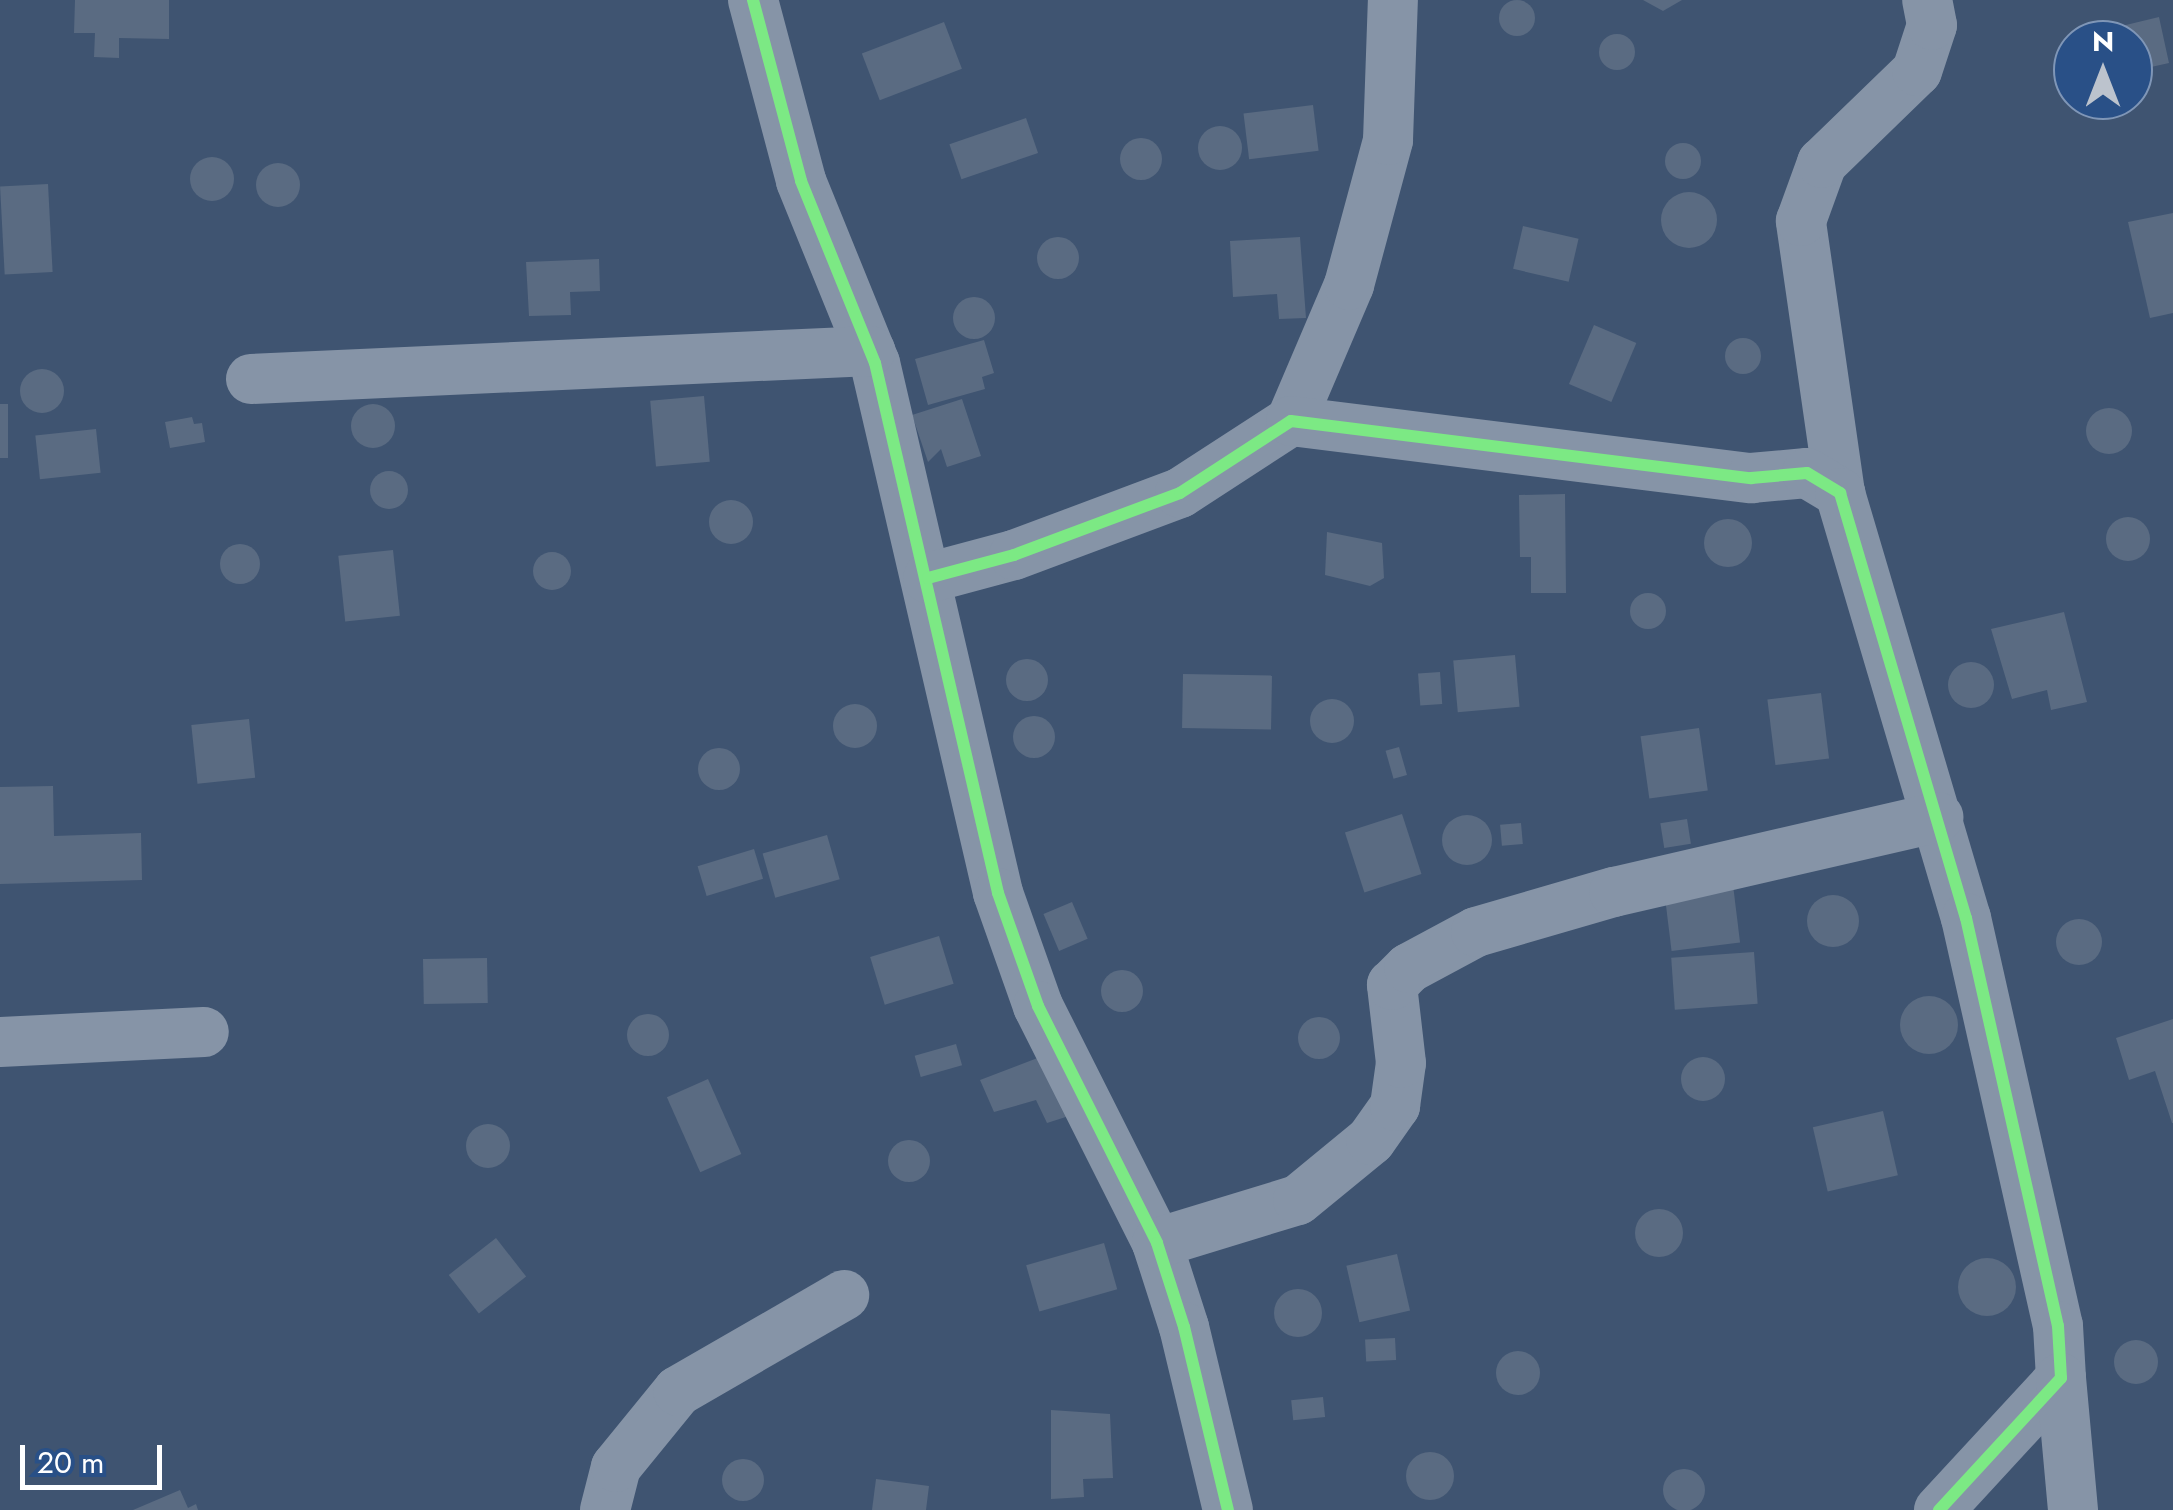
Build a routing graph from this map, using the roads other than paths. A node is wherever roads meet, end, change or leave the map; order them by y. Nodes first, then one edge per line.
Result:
1 (753, 0) edge
2 (1393, 0) edge
3 (1927, 0) edge
4 (870, 351) junction
5 (251, 379) dead end
6 (1290, 421) junction
7 (1840, 493) junction
8 (928, 578) junction
9 (1938, 818) junction
10 (204, 1032) dead end
11 (0, 1042) edge
12 (1156, 1243) junction
13 (844, 1295) dead end
14 (2062, 1378) junction
15 (605, 1510) edge
16 (1228, 1510) edge
17 (1939, 1510) edge
18 (2072, 1510) edge

1 - 4 street
2 - 6 street
3 - 7 street
4 - 5 street
4 - 8 street
6 - 7 street
6 - 8 street
7 - 9 street
8 - 12 street
9 - 12 street
9 - 14 street
10 - 11 street
12 - 16 street
13 - 15 street
14 - 17 street
14 - 18 street

